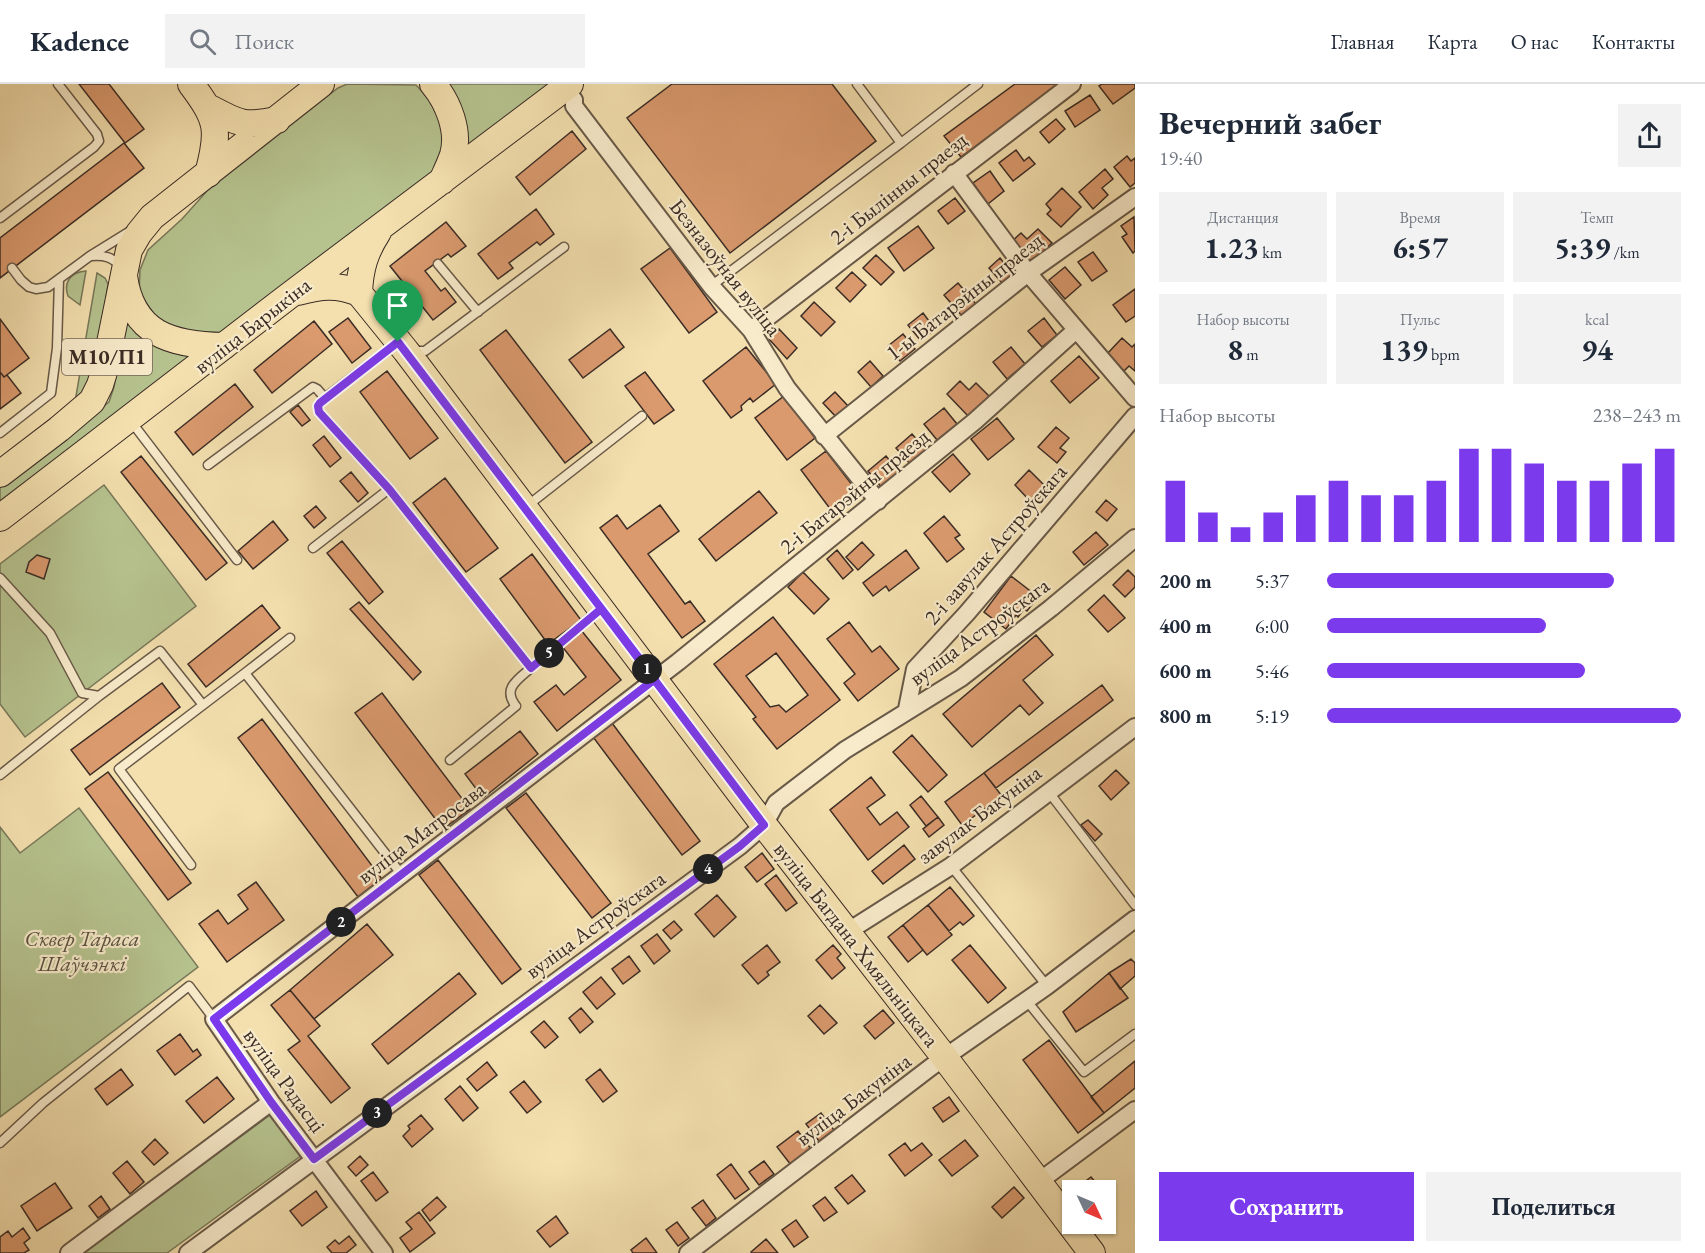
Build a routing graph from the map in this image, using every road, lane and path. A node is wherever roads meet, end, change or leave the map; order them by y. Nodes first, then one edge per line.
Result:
1 (58, 84) edge
2 (190, 84) edge
3 (321, 84) edge
4 (433, 84) edge
5 (856, 84) edge
6 (978, 84) edge
7 (1072, 84) edge
8 (570, 93) edge
9 (208, 107) junction
10 (277, 120) junction
11 (901, 142) junction
12 (954, 173) junction
13 (208, 174) junction
14 (442, 181) junction
15 (1135, 197) edge
16 (152, 217) junction
17 (0, 218) edge
18 (384, 224) junction
19 (564, 247) dead end
20 (90, 256) junction
21 (438, 264) dead end
22 (12, 268) dead end
23 (123, 269) junction
24 (1028, 273) junction
25 (59, 279) junction
26 (711, 286) junction
27 (359, 293) junction
28 (290, 295) junction
29 (478, 312) junction
30 (751, 330) junction
31 (1076, 330) junction
32 (224, 346) junction
33 (402, 347) junction
34 (325, 398) junction
35 (1135, 398) edge
36 (642, 416) dead end
37 (1135, 416) edge
38 (129, 420) junction
39 (0, 433) edge
40 (825, 436) junction
41 (208, 465) dead end
42 (0, 474) edge
43 (389, 489) junction
44 (878, 501) junction
45 (524, 508) junction
46 (0, 518) edge
47 (1135, 538) edge
48 (313, 548) dead end
49 (237, 560) dead end
50 (0, 578) edge
51 (601, 609) junction
52 (290, 638) dead end
53 (531, 668) junction
54 (245, 673) junction
55 (655, 679) junction
56 (99, 696) junction
57 (203, 705) junction
58 (907, 709) junction
59 (1135, 727) edge
60 (450, 760) dead end
61 (0, 775) edge
62 (1048, 791) junction
63 (764, 825) junction
64 (191, 865) dead end
65 (951, 866) junction
66 (402, 875) junction
67 (1135, 905) edge
68 (1135, 919) edge
69 (847, 932) junction
70 (1047, 986) junction
71 (1027, 1001) junction
72 (214, 1019) junction
73 (1135, 1034) edge
74 (945, 1058) junction
75 (271, 1102) junction
76 (1135, 1110) edge
77 (0, 1143) edge
78 (314, 1159) junction
79 (1038, 1183) junction
80 (69, 1253) edge
81 (188, 1253) edge
82 (384, 1253) edge
83 (688, 1253) edge
84 (1092, 1253) edge

1 - 17 lane
2 - 9 main road
3 - 10 main road, М10/П1
4 - 14 main road
5 - 11 lane
6 - 11 lane
7 - 12 street, 2-і Былінны праезд
8 - 14 main road, вуліца Барыкіна / М10/П1
8 - 26 street, Безназоўная вуліца
9 - 10 main road
9 - 13 main road
10 - 13 main road, М10/П1
11 - 26 lane
12 - 24 street
12 - 30 street, 2-і Былінны праезд
13 - 16 main road, М10/П1
14 - 18 main road, вуліца Барыкіна / М10/П1
15 - 24 street, 1-ы Батарэйны праезд
16 - 20 lane
16 - 23 main road, М10/П1
18 - 27 main road
18 - 28 main road, вуліца Барыкіна / М10/П1
19 - 29 lane
20 - 23 lane
20 - 25 lane
21 - 29 lane
22 - 25 lane
23 - 32 main road, М10/П1
23 - 42 main road, М10/П1
24 - 31 street
24 - 40 street, 1-ы Батарэйны праезд
25 - 39 lane
26 - 30 street, Безназоўная вуліца
27 - 28 main road
27 - 33 main road, вуліца Багдана Хмяльніцкага
28 - 32 main road, вуліца Барыкіна / М10/П1
29 - 33 lane
30 - 40 street, Безназоўная вуліца
31 - 35 street
31 - 44 street, 2-і Батарэйны праезд
32 - 38 main road, вуліца Барыкіна / М10/П1
33 - 34 lane
33 - 45 main road, вуліца Багдана Хмяльніцкага
34 - 41 lane
34 - 43 lane
36 - 45 lane
37 - 58 street, 2-і завулак Астроўскага
38 - 46 main road, вуліца Барыкіна / М10/П1
38 - 49 lane
40 - 44 street, Безназоўная вуліца
43 - 48 lane
43 - 53 lane
44 - 55 street, 2-і Батарэйны праезд
45 - 51 main road, вуліца Багдана Хмяльніцкага
47 - 58 street, вуліца Астроўскага
50 - 56 lane
51 - 53 lane
51 - 55 main road, вуліца Багдана Хмяльніцкага
52 - 54 lane
53 - 60 lane
54 - 57 lane
54 - 66 lane
55 - 63 main road, вуліца Багдана Хмяльніцкага
55 - 66 street, вуліца Матросава
56 - 57 lane
56 - 61 lane
57 - 64 lane
58 - 63 street, вуліца Астроўскага
59 - 62 street, завулак Бакуніна
62 - 65 street, завулак Бакуніна
62 - 67 lane
63 - 69 main road, вуліца Багдана Хмяльніцкага
63 - 78 street, вуліца Астроўскага
65 - 69 street, завулак Бакуніна
65 - 70 lane
66 - 72 street, вуліца Матросава
68 - 70 street, вуліца Бакуніна
69 - 74 main road, вуліца Багдана Хмяльніцкага
70 - 71 street, вуліца Бакуніна
71 - 73 lane
71 - 74 street, вуліца Бакуніна
72 - 75 street, вуліца Радасці
72 - 77 lane
74 - 79 main road, вуліца Багдана Хмяльніцкага
74 - 83 street, вуліца Бакуніна
75 - 78 street, вуліца Радасці
75 - 80 street
76 - 79 street
78 - 81 street, вуліца Астроўскага
78 - 82 street, вуліца Радасці
79 - 84 main road, вуліца Багдана Хмяльніцкага

